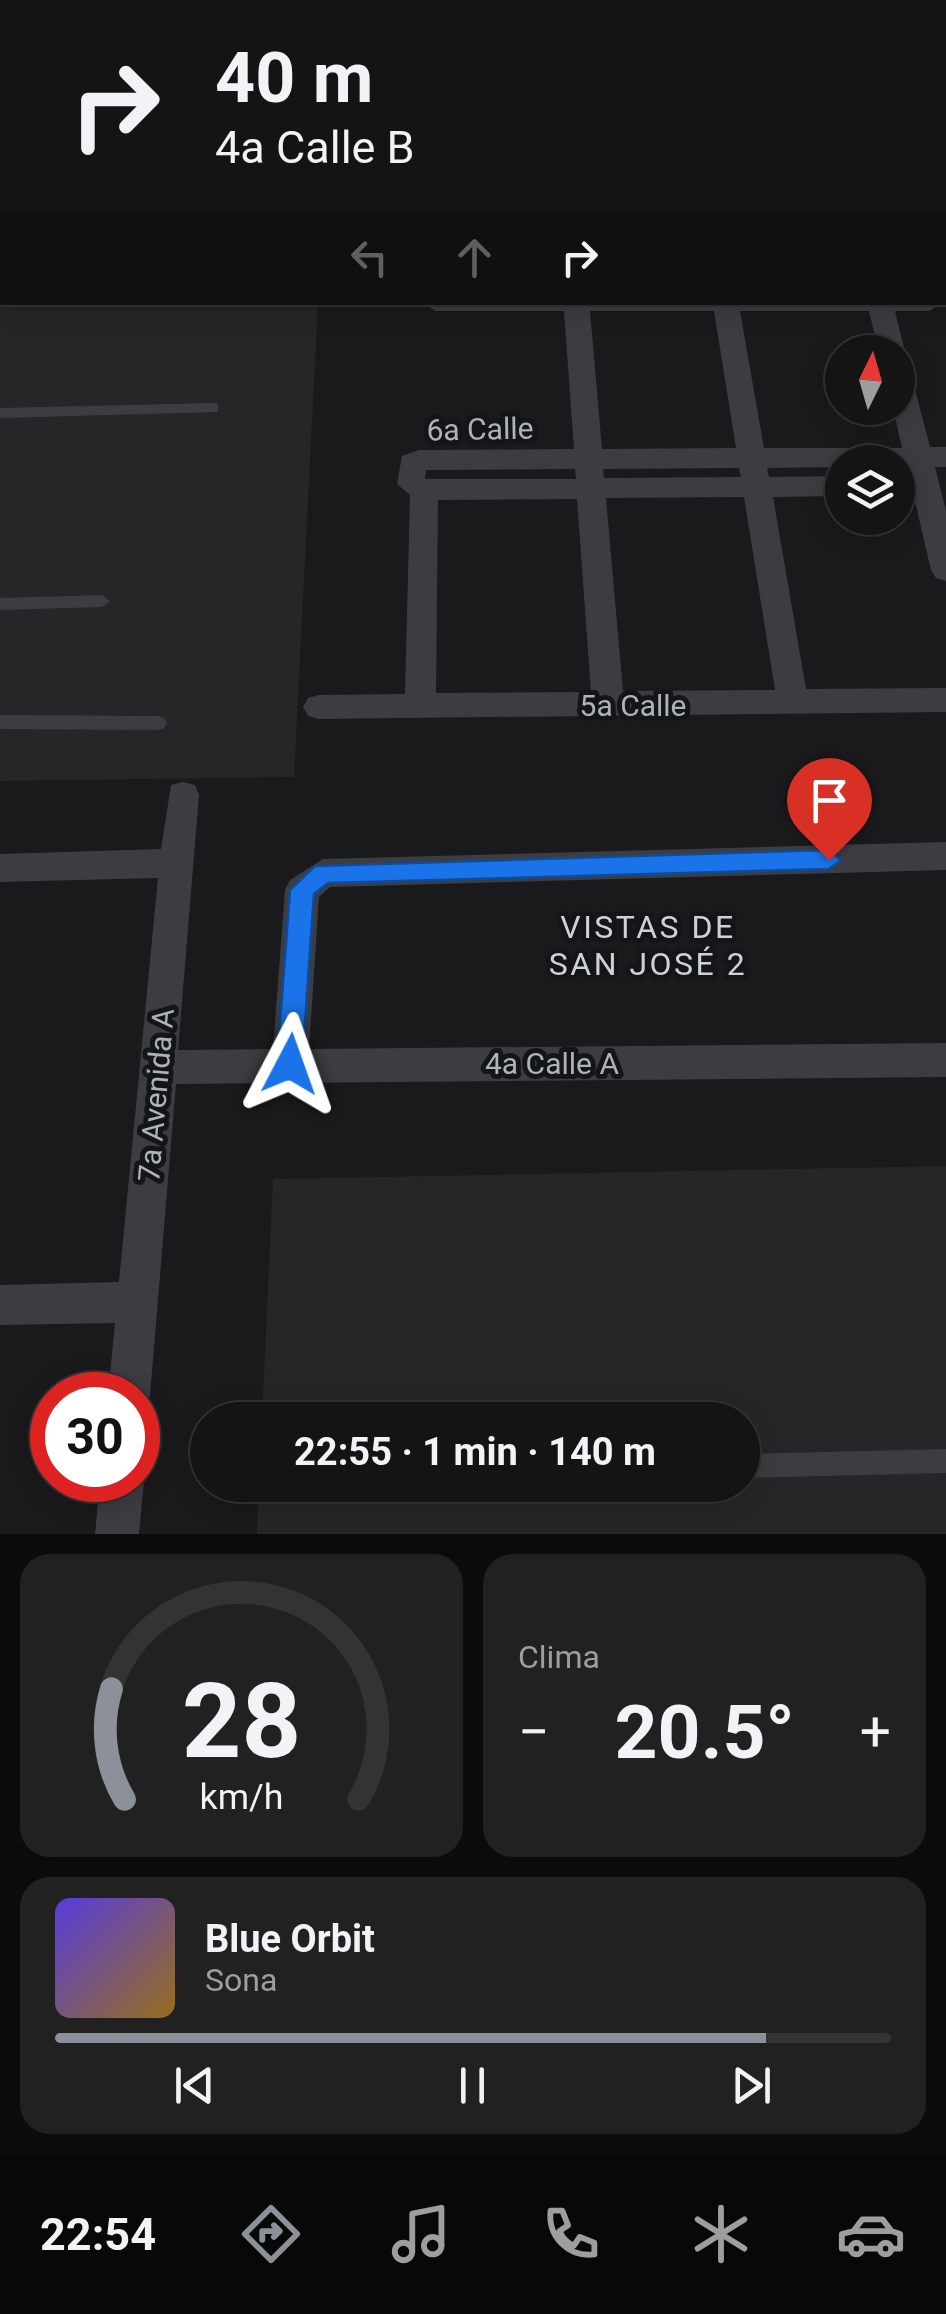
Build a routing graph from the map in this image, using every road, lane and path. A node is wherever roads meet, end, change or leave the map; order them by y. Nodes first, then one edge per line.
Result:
1 (576, 305) edge
2 (726, 305) edge
3 (880, 305) edge
4 (888, 335) edge
5 (213, 408) dead end
6 (0, 413) edge
7 (915, 416) edge
8 (932, 457) edge
9 (754, 473) junction
10 (589, 474) junction
11 (825, 483) edge
12 (923, 486) edge
13 (946, 570) edge
14 (102, 601) dead end
15 (0, 604) edge
16 (946, 700) edge
17 (793, 705) junction
18 (420, 706) junction
19 (608, 706) junction
20 (319, 707) dead end
21 (0, 722) edge
22 (158, 723) dead end
23 (183, 795) dead end
24 (946, 856) edge
25 (177, 863) junction
26 (0, 868) edge
27 (946, 1060) edge
28 (290, 1064) junction
29 (159, 1067) junction
30 (138, 1302) junction
31 (0, 1305) edge
32 (132, 1372) edge
33 (946, 1461) edge
34 (760, 1466) edge
35 (120, 1502) edge
36 (117, 1534) edge

1 - 10 street
2 - 9 street
3 - 4 street
5 - 6 lane
7 - 8 street
8 - 9 street, 6a Calle
8 - 12 street
9 - 10 street, 6a Calle
9 - 11 street, 6a Calle
9 - 17 street
10 - 18 street, 6a Calle
10 - 19 street
12 - 13 street
14 - 15 lane
16 - 17 street, 5a Calle
17 - 19 street, 5a Calle
18 - 19 street, 5a Calle
18 - 20 street, 5a Calle
21 - 22 lane
23 - 25 street, 7a Avenida A
24 - 28 street
25 - 26 street
25 - 29 street, 7a Avenida A
27 - 28 street, 4a Calle A
28 - 29 street, 4a Calle A
29 - 30 street, 7a Avenida A
30 - 31 street
30 - 32 street, 7a Avenida A
33 - 34 lane
35 - 36 street

